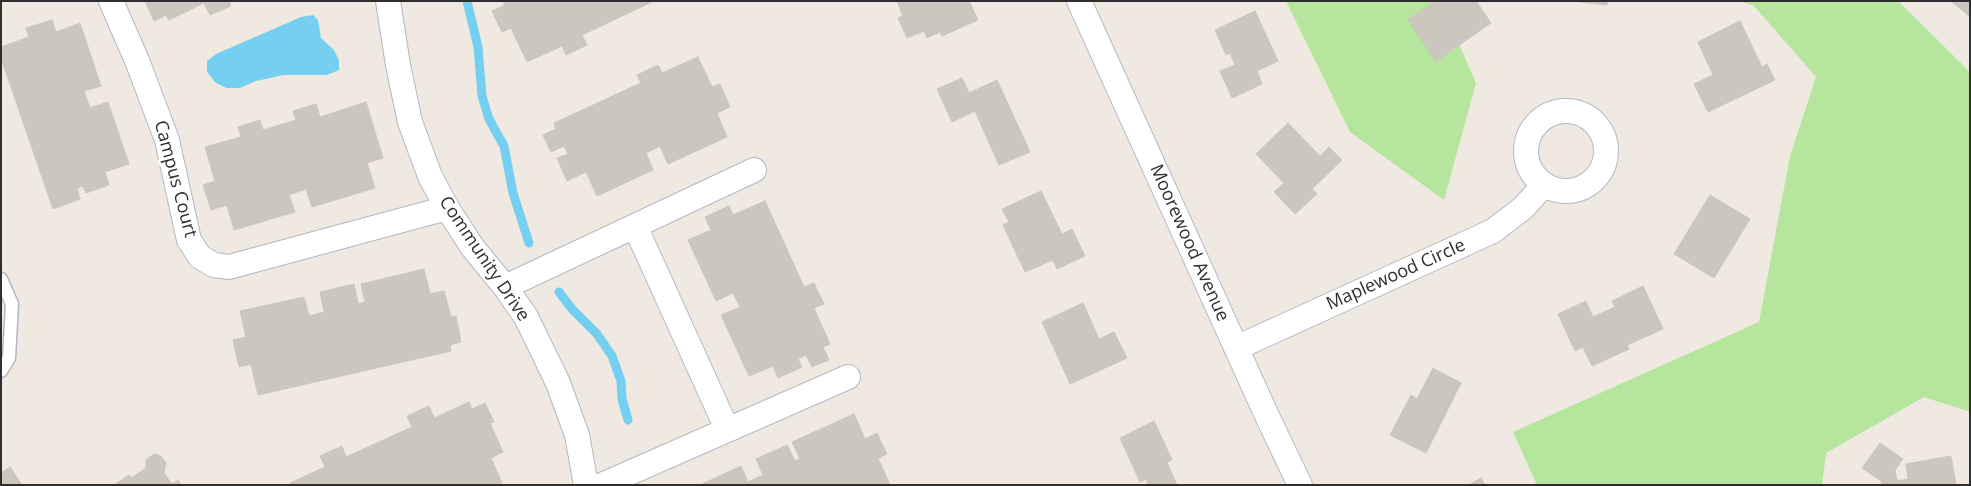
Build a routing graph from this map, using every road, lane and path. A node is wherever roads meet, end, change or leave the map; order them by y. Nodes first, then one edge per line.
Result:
1 (111, 1) edge
2 (388, 1) edge
3 (1079, 1) edge
4 (754, 170) dead end
5 (1544, 185) dead end
6 (447, 208) junction
7 (635, 226) junction
8 (1, 279) edge
9 (505, 287) junction
10 (1236, 348) junction
11 (1, 371) edge
12 (848, 377) dead end
13 (727, 429) junction
14 (586, 485) edge
15 (602, 485) edge
16 (1300, 485) edge

1 - 6 street, Campus Court
2 - 6 street, Community Drive
3 - 10 street, Moorewood Avenue
4 - 7 street
5 - 10 street, Maplewood Circle
6 - 9 street, Community Drive
7 - 9 street
7 - 13 street
8 - 11 lane
9 - 14 street, Community Drive
10 - 16 street, Moorewood Avenue
12 - 13 street
13 - 15 street

